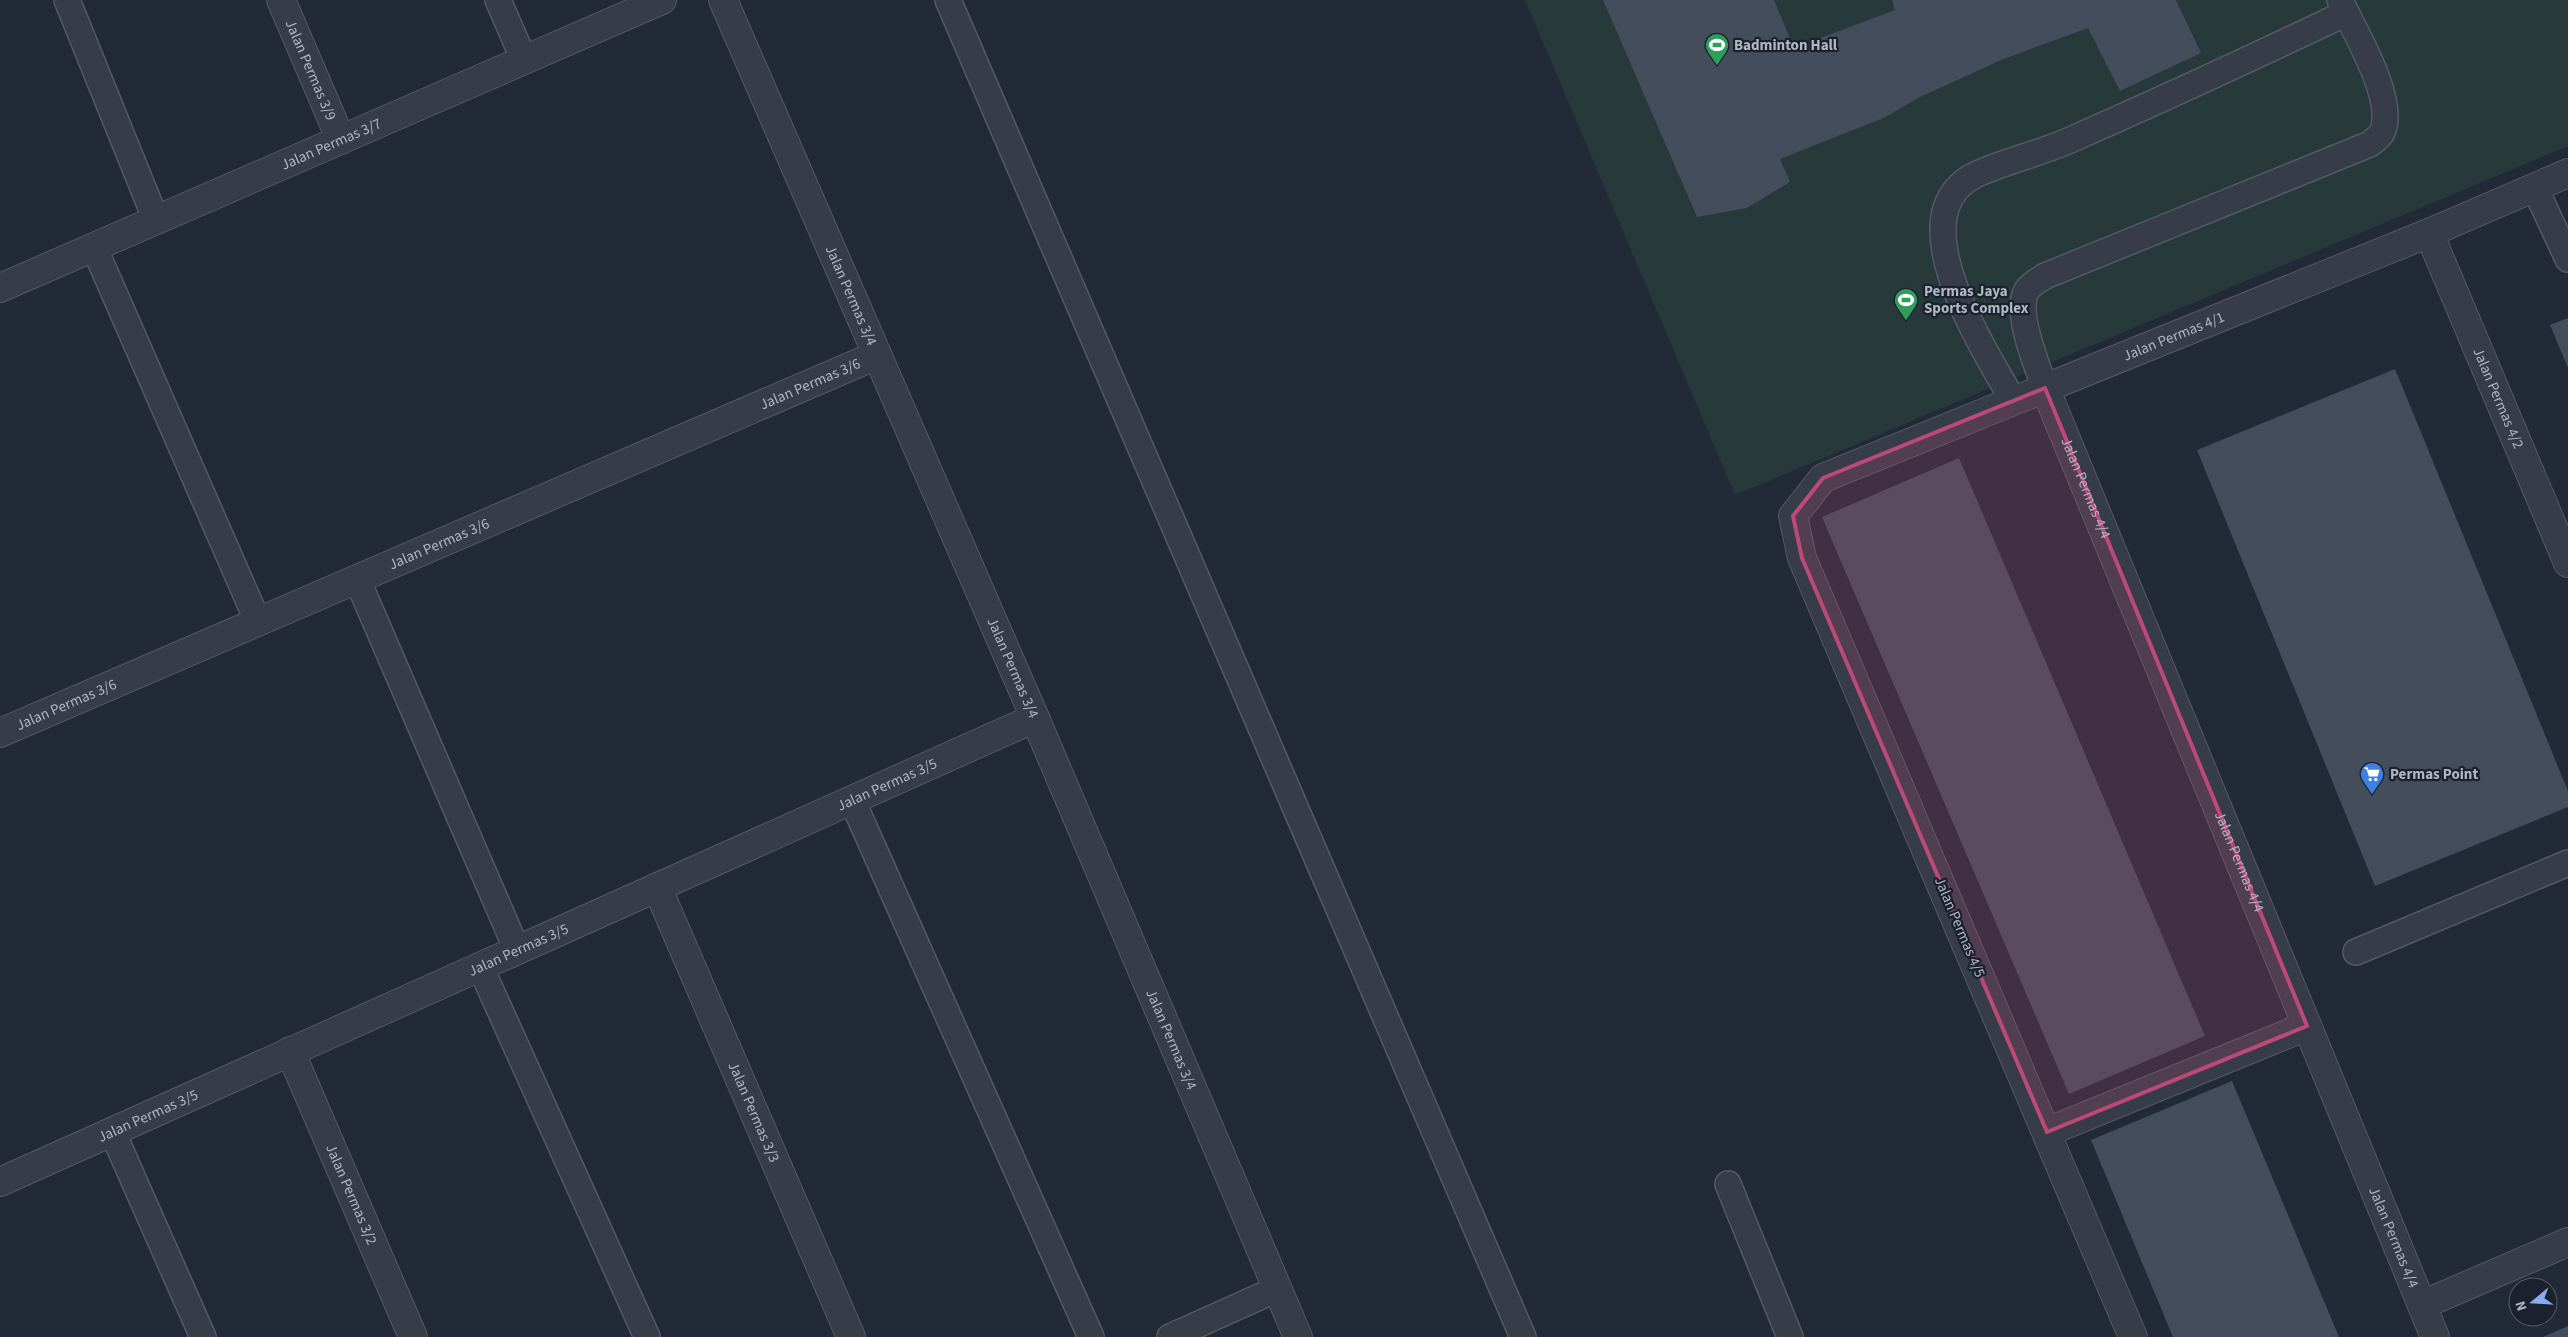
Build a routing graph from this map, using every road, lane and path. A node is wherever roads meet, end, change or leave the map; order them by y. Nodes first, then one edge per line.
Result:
1 (68, 0) edge
2 (281, 0) edge
3 (498, 0) edge
4 (662, 0) edge
5 (723, 0) edge
6 (948, 0) edge
7 (2343, 6) edge
8 (524, 60) junction
9 (341, 140) junction
10 (2568, 173) edge
11 (2535, 188) junction
12 (156, 220) junction
13 (2429, 233) junction
14 (94, 247) junction
15 (2568, 259) edge
16 (0, 288) edge
17 (876, 355) junction
18 (2045, 388) junction
19 (2013, 400) junction
20 (1793, 516) joint
21 (2560, 523) edge
22 (2568, 563) edge
23 (356, 578) junction
24 (258, 622) junction
25 (1035, 718) junction
26 (0, 733) edge
27 (852, 800) junction
28 (2568, 863) edge
29 (656, 887) junction
30 (517, 950) junction
31 (2356, 952) dead end
32 (480, 966) junction
33 (2307, 1026) junction
34 (290, 1051) junction
35 (112, 1131) junction
36 (2047, 1132) junction
37 (0, 1182) edge
38 (1728, 1184) dead end
39 (2568, 1242) edge
40 (1277, 1289) junction
41 (2422, 1305) junction
42 (203, 1337) edge
43 (413, 1337) edge
44 (647, 1337) edge
45 (851, 1337) edge
46 (1091, 1337) edge
47 (1170, 1337) edge
48 (1298, 1337) edge
49 (1523, 1337) edge
50 (1790, 1337) edge
51 (2133, 1337) edge
52 (2435, 1337) edge

1 - 12 lane
2 - 9 street, Jalan Permas 3/9
3 - 8 lane
4 - 8 street, Jalan Permas 3/7
5 - 17 street, Jalan Permas 3/4
6 - 49 lane
7 - 18 lane
7 - 19 lane
8 - 9 street, Jalan Permas 3/7
9 - 12 street, Jalan Permas 3/7
10 - 11 street, Jalan Permas 4/1
11 - 13 street, Jalan Permas 4/1
11 - 15 lane
12 - 14 street, Jalan Permas 3/7
13 - 18 street, Jalan Permas 4/1
13 - 21 street, Jalan Permas 4/2
14 - 16 street, Jalan Permas 3/7
14 - 24 lane
17 - 23 street, Jalan Permas 3/6
17 - 25 street, Jalan Permas 3/4
18 - 19 street, Jalan Permas 4/1
18 - 33 street, Jalan Permas 4/4
19 - 20 street, Jalan Permas 4/1
20 - 36 street, Jalan Permas 4/5
21 - 22 street, Jalan Permas 4/2
23 - 24 street, Jalan Permas 3/6
23 - 30 lane
24 - 26 street, Jalan Permas 3/6
25 - 27 street, Jalan Permas 3/5
25 - 40 street, Jalan Permas 3/4
27 - 29 street, Jalan Permas 3/5
27 - 46 lane
28 - 31 lane
29 - 30 street, Jalan Permas 3/5
29 - 45 street, Jalan Permas 3/3
30 - 32 street, Jalan Permas 3/5
32 - 34 street, Jalan Permas 3/5
32 - 44 lane
33 - 36 street
33 - 41 street, Jalan Permas 4/4
34 - 35 street, Jalan Permas 3/5
34 - 43 street, Jalan Permas 3/2
35 - 37 street, Jalan Permas 3/5
35 - 42 lane
36 - 51 street, Jalan Permas 4/5
38 - 50 lane
39 - 41 street
40 - 47 lane
40 - 48 street, Jalan Permas 3/4
41 - 52 street, Jalan Permas 4/4

